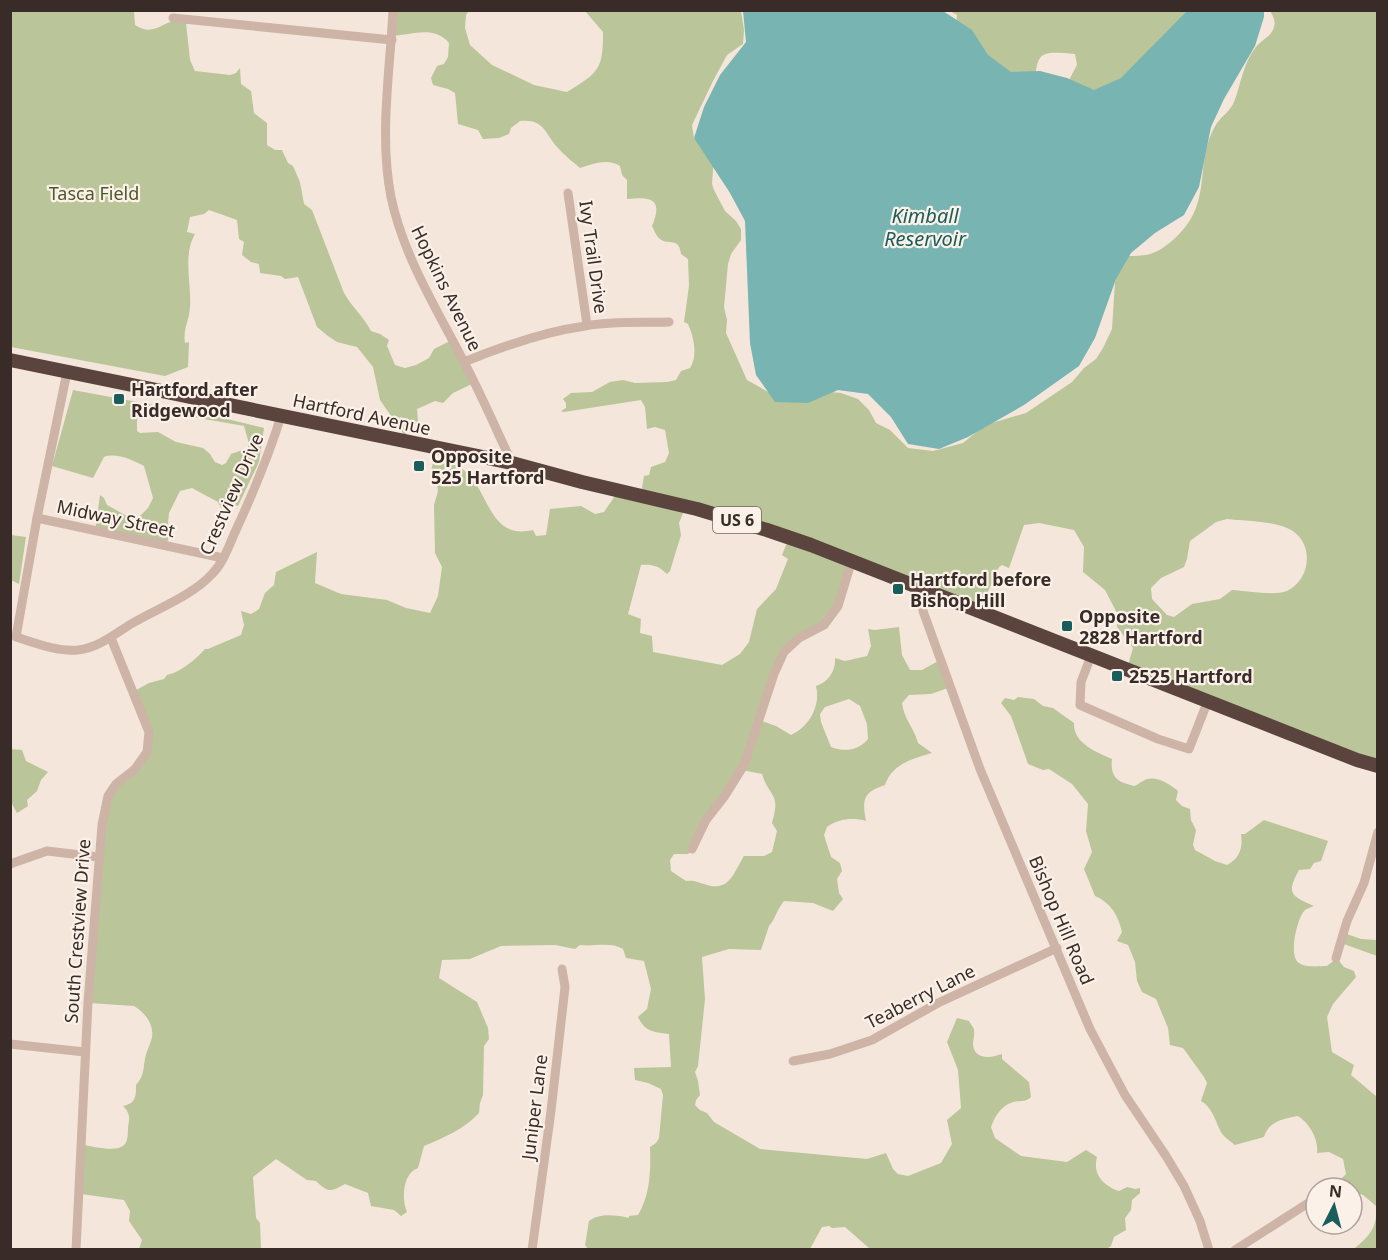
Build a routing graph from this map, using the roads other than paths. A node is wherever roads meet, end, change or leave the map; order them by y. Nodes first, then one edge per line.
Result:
1 (393, 10) edge
2 (173, 18) dead end
3 (392, 40) junction
4 (568, 193) dead end
5 (669, 322) dead end
6 (587, 325) junction
7 (10, 360) edge
8 (464, 362) junction
9 (67, 372) junction
10 (281, 416) junction
11 (512, 463) junction
12 (37, 518) junction
13 (224, 558) junction
14 (852, 560) junction
15 (920, 588) junction
16 (13, 637) edge
17 (111, 638) junction
18 (1091, 656) junction
19 (1207, 702) junction
20 (1377, 766) edge
21 (1377, 832) edge
22 (692, 849) dead end
23 (98, 857) junction
24 (10, 864) edge
25 (1057, 948) junction
26 (1336, 958) dead end
27 (562, 969) dead end
28 (10, 1044) edge
29 (86, 1052) junction
30 (793, 1061) dead end
31 (1304, 1206) edge
32 (76, 1250) edge
33 (532, 1250) edge
34 (1209, 1250) edge
35 (1235, 1250) edge

1 - 3 street, Hopkins Avenue
2 - 3 street
3 - 8 street, Hopkins Avenue
4 - 6 street, Ivy Trail Drive
5 - 6 street
6 - 8 street
7 - 9 highway, Hartford Avenue / US 6
8 - 11 street, Hopkins Avenue
9 - 10 highway, Hartford Avenue / US 6
9 - 12 street, Crestview Drive
10 - 11 highway, Hartford Avenue / US 6
10 - 13 street, Crestview Drive
11 - 14 highway, Hartford Avenue / US 6
12 - 13 street, Midway Street
12 - 16 street, Crestview Drive
13 - 17 street, Crestview Drive
14 - 15 highway, Hartford Avenue / US 6
14 - 22 street
15 - 18 highway, Hartford Avenue / US 6
15 - 25 street, Bishop Hill Road
16 - 17 street, Crestview Drive
17 - 23 street, South Crestview Drive
18 - 19 highway, Hartford Avenue / US 6
18 - 19 street
19 - 20 highway, Hartford Avenue / US 6
21 - 26 street
23 - 24 street
23 - 29 street, South Crestview Drive
25 - 30 street, Teaberry Lane
25 - 34 street, Bishop Hill Road
27 - 33 street, Juniper Lane
28 - 29 street
29 - 32 street, South Crestview Drive
31 - 35 street

